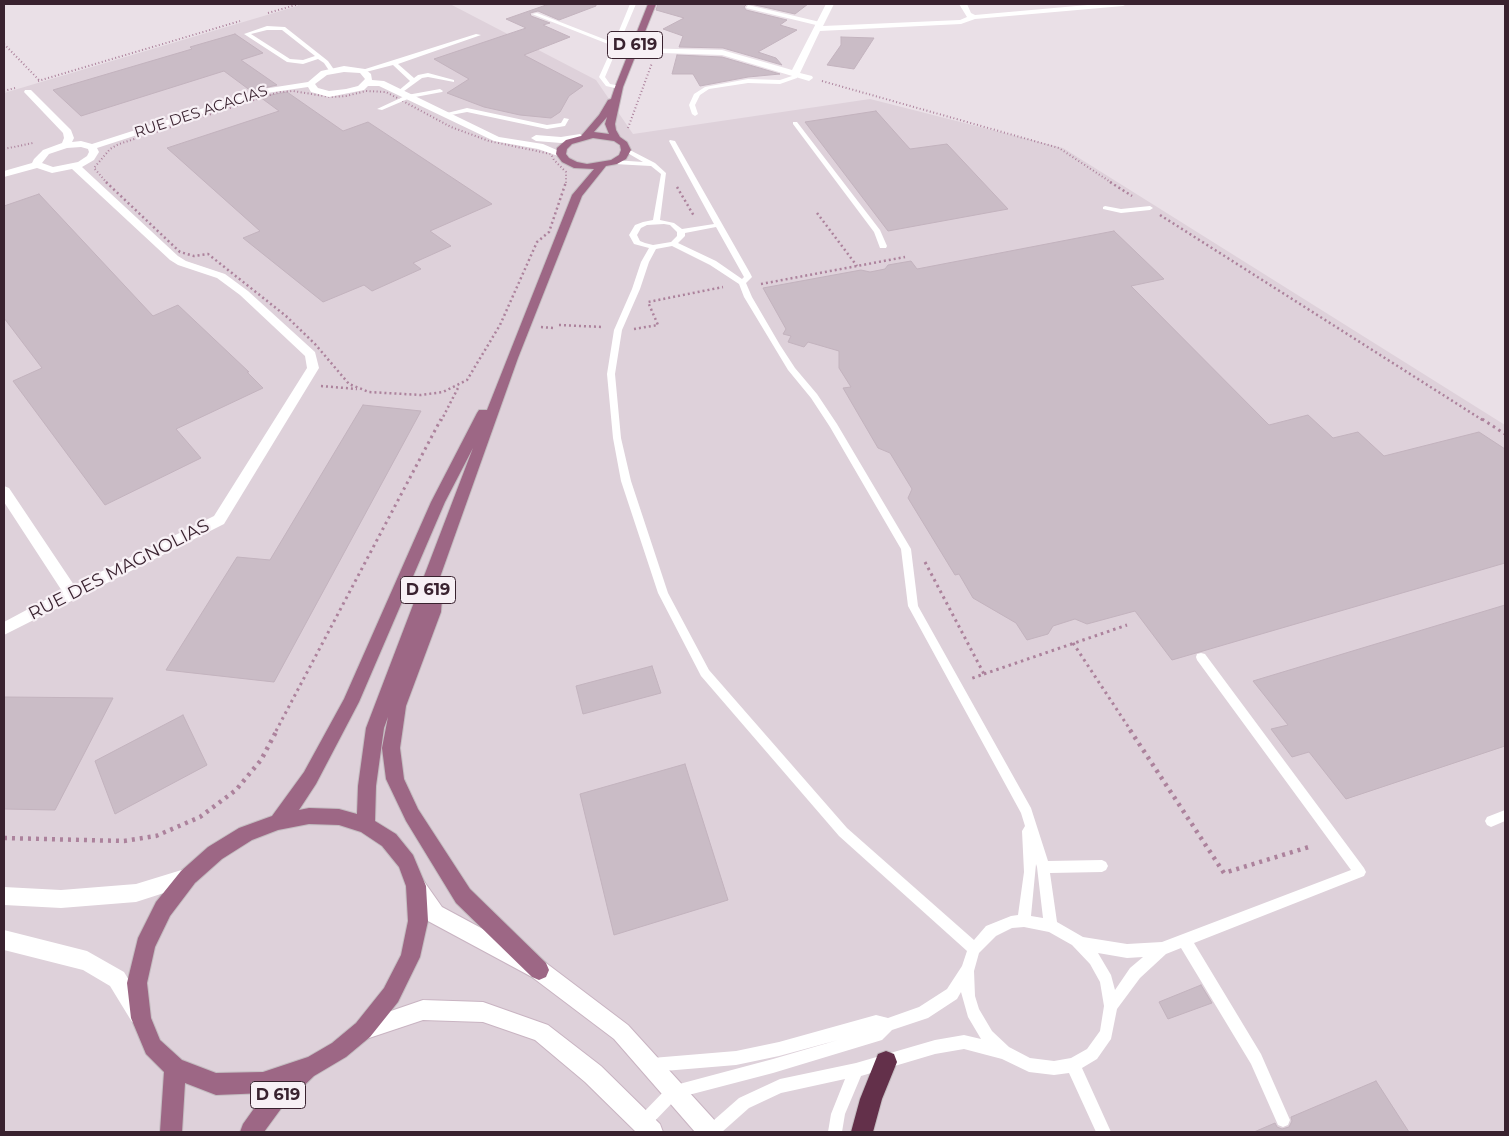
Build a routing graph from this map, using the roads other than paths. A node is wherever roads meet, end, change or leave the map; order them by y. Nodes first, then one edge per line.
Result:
1 (633, 4) edge
2 (652, 4) edge
3 (830, 4) edge
4 (964, 4) edge
5 (1123, 4) edge
6 (748, 7) dead end
7 (535, 14) dead end
8 (974, 17) junction
9 (819, 26) junction
10 (478, 34) dead end
11 (616, 44) junction
12 (634, 50) junction
13 (318, 56) junction
14 (394, 63) junction
15 (332, 71) junction
16 (362, 71) junction
17 (795, 73) junction
18 (809, 78) road end
19 (413, 81) junction
20 (452, 81) dead end
21 (367, 83) junction
22 (311, 84) junction
23 (27, 87) road end
24 (620, 87) junction
25 (440, 91) dead end
26 (403, 96) junction
27 (380, 109) dead end
28 (446, 114) junction
29 (695, 114) dead end
30 (566, 119) dead end
31 (796, 123) dead end
32 (477, 131) junction
33 (583, 137) junction
34 (617, 139) junction
35 (672, 141) dead end
36 (66, 145) junction
37 (92, 147) junction
38 (626, 150) junction
39 (561, 154) junction
40 (614, 162) junction
41 (653, 164) junction
42 (37, 165) junction
43 (75, 166) junction
44 (601, 166) junction
45 (575, 172) junction
46 (4, 174) edge
47 (577, 195) junction
48 (1105, 208) dead end
49 (1150, 208) road end
50 (656, 221) junction
51 (718, 225) junction
52 (681, 231) junction
53 (673, 244) junction
54 (883, 246) dead end
55 (654, 247) junction
56 (743, 284) junction
57 (512, 358) junction
58 (4, 491) edge
59 (436, 568) junction
60 (71, 593) junction
61 (4, 629) edge
62 (1201, 657) dead end
63 (1027, 812) junction
64 (1505, 815) edge
65 (1491, 821) dead end
66 (278, 822) junction
67 (366, 825) junction
68 (1102, 866) dead end
69 (1043, 867) junction
70 (188, 877) junction
71 (416, 886) junction
72 (4, 896) edge
73 (1024, 921) junction
74 (1051, 926) junction
75 (4, 940) edge
76 (1184, 940) junction
77 (1080, 943) junction
78 (974, 949) junction
79 (1162, 949) junction
80 (539, 970) junction
81 (966, 971) junction
82 (1111, 1006) junction
83 (141, 1018) junction
84 (888, 1025) junction
85 (363, 1030) junction
86 (1004, 1052) junction
87 (886, 1062) junction
88 (1073, 1064) junction
89 (650, 1065) junction
90 (312, 1066) junction
91 (175, 1068) junction
92 (856, 1070) junction
93 (673, 1092) junction
94 (1284, 1120) dead end
95 (647, 1128) edge
96 (171, 1132) edge
97 (251, 1132) edge
98 (711, 1132) edge
99 (834, 1132) edge
100 (862, 1132) edge
101 (1104, 1132) edge

1 - 11 lane
2 - 12 main road, D 619
3 - 9 street
4 - 8 street
5 - 8 street
6 - 9 lane
7 - 11 lane
8 - 9 street
9 - 17 street
10 - 14 lane
11 - 24 lane
12 - 17 street
12 - 24 main road, D 619
13 - 13 lane
13 - 15 lane
14 - 16 lane
14 - 19 lane
15 - 16 street
15 - 22 street
16 - 21 street
17 - 18 street
17 - 29 lane
19 - 20 lane
19 - 26 lane
21 - 22 street
21 - 26 street
22 - 37 street, RUE DES ACACIAS
23 - 36 street
24 - 33 main road, D 619
24 - 34 main road, D 619
25 - 26 lane
26 - 27 lane
26 - 28 street
28 - 30 lane
28 - 32 street
31 - 54 lane
32 - 33 street
32 - 39 street
33 - 34 main road
33 - 39 main road
34 - 38 main road
35 - 51 lane
36 - 37 street
36 - 42 street
37 - 43 street
38 - 40 main road
38 - 41 lane
39 - 45 main road
40 - 41 lane
40 - 44 main road
41 - 50 lane
42 - 43 street
42 - 46 street
43 - 60 street, RUE DES MAGNOLIAS
44 - 45 main road
44 - 47 main road, D 619
45 - 47 main road, D 619
47 - 57 main road, D 619
48 - 49 lane
50 - 52 lane
50 - 55 lane
51 - 52 lane
51 - 56 lane
52 - 53 lane
53 - 55 lane
53 - 56 lane
55 - 78 lane
56 - 63 lane
57 - 59 main road, D 619
57 - 66 main road, D 619
58 - 60 street
59 - 67 main road, D 619
59 - 80 main road
60 - 61 street, RUE DES MAGNOLIAS
62 - 76 lane
63 - 69 lane
63 - 73 lane
64 - 65 lane
66 - 67 main road
66 - 70 main road
67 - 71 main road
68 - 69 lane
69 - 74 lane
70 - 72 street
70 - 83 main road
71 - 80 street
71 - 85 main road
73 - 74 lane
73 - 78 lane
74 - 77 lane
75 - 83 street
76 - 79 lane
76 - 94 lane
77 - 79 lane
77 - 82 lane
78 - 81 lane
79 - 82 lane
80 - 89 street
81 - 84 lane
81 - 86 lane
82 - 88 lane
83 - 91 main road
84 - 89 lane
84 - 93 lane
85 - 90 main road
85 - 95 street
86 - 87 lane
86 - 88 lane
87 - 92 lane
87 - 100 highway
88 - 101 lane
89 - 93 street
90 - 91 main road
90 - 97 main road, D 619
91 - 96 main road
92 - 98 lane
92 - 99 lane
93 - 95 lane
93 - 98 street

